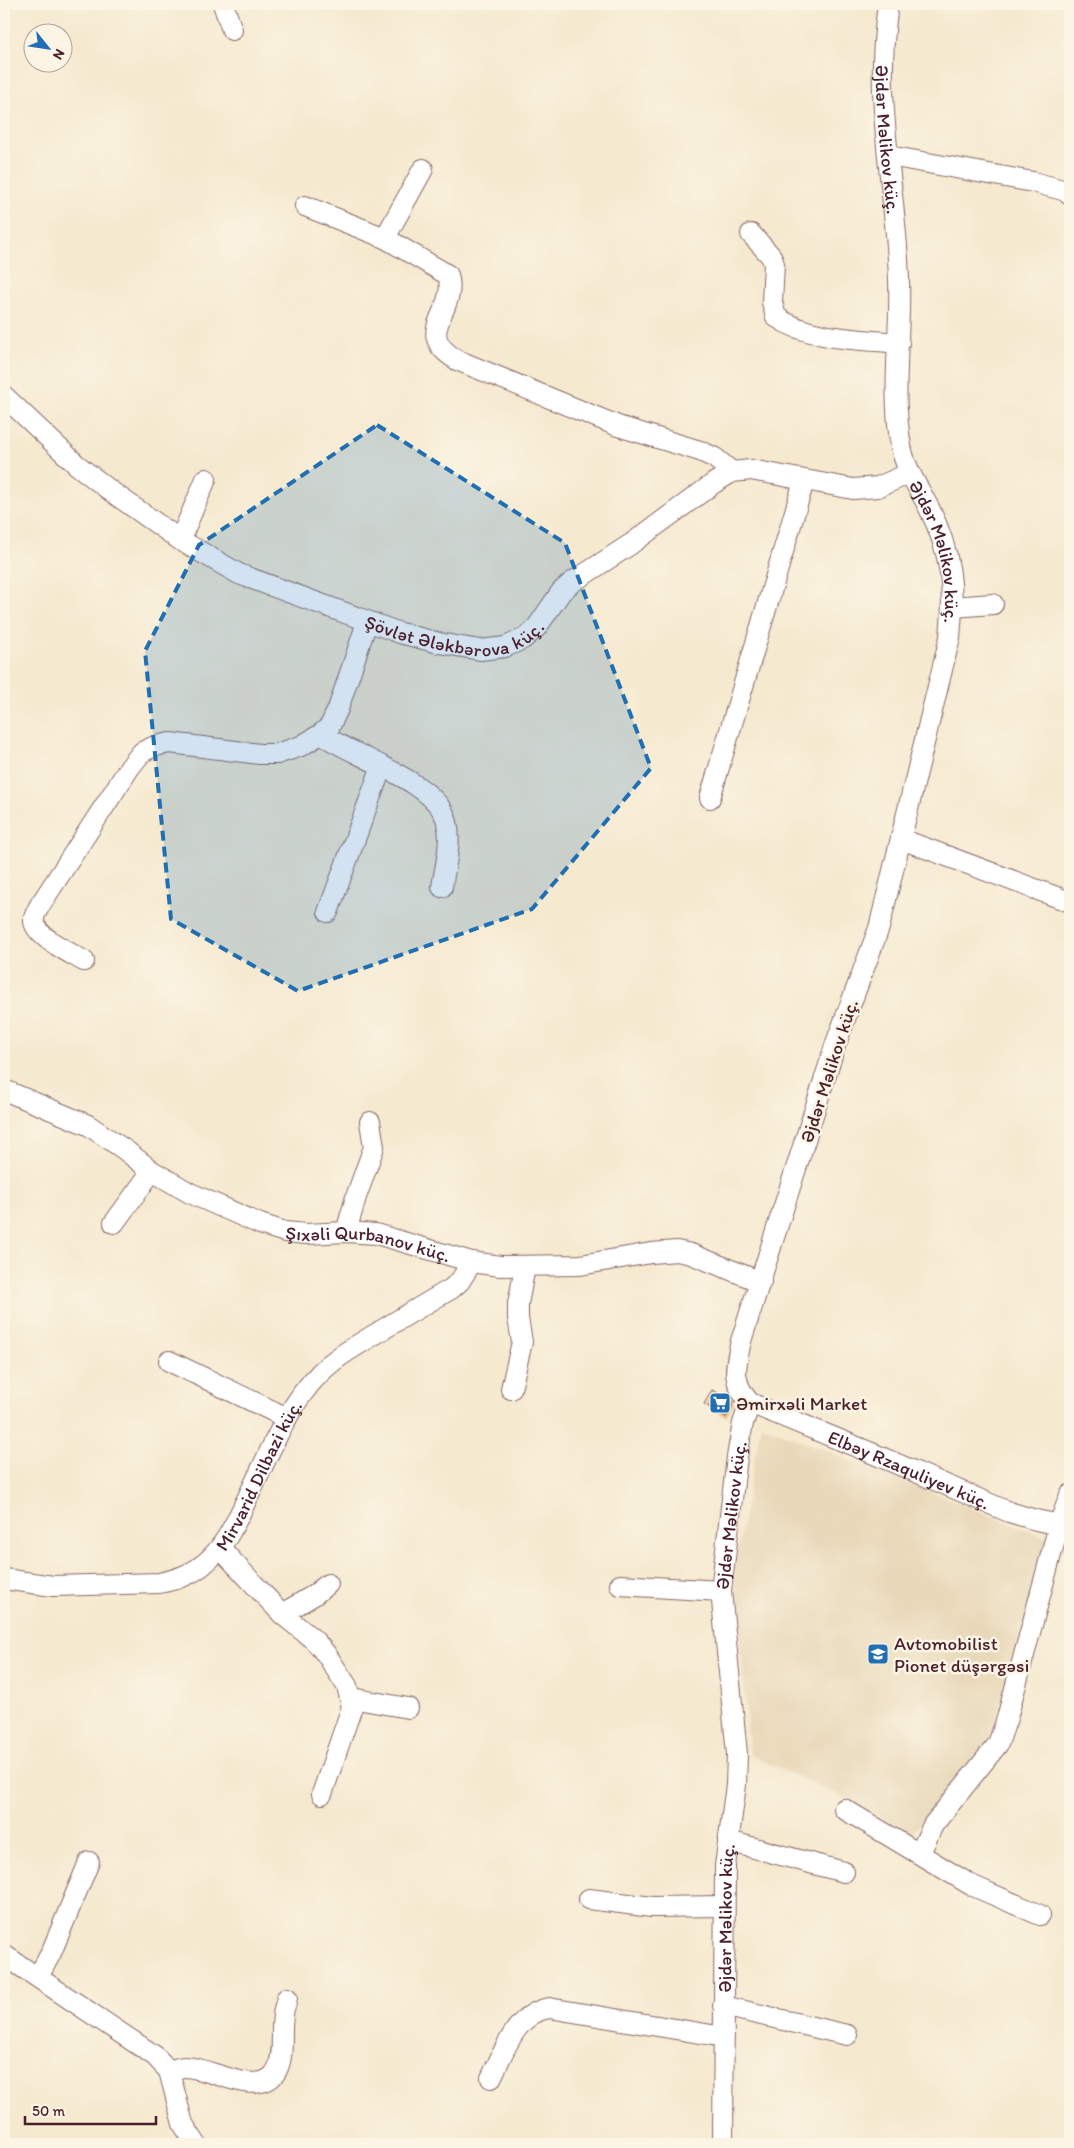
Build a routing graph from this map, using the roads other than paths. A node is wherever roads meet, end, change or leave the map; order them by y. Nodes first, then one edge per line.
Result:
1 (223, 4) edge
2 (888, 4) edge
3 (232, 30) dead end
4 (888, 156) junction
5 (423, 169) dead end
6 (1070, 195) edge
7 (305, 206) dead end
8 (751, 234) dead end
9 (385, 238) junction
10 (899, 343) junction
11 (4, 396) edge
12 (732, 472) junction
13 (910, 473) junction
14 (206, 479) dead end
15 (804, 481) junction
16 (180, 540) junction
17 (993, 604) dead end
18 (953, 607) junction
19 (368, 622) junction
20 (321, 734) junction
21 (382, 766) junction
22 (710, 798) dead end
23 (901, 839) junction
24 (442, 887) dead end
25 (1070, 902) edge
26 (328, 912) dead end
27 (84, 961) dead end
28 (4, 1090) edge
29 (370, 1122) dead end
30 (152, 1171) junction
31 (114, 1224) dead end
32 (346, 1232) junction
33 (472, 1262) junction
34 (525, 1266) junction
35 (761, 1282) junction
36 (169, 1361) dead end
37 (510, 1389) dead end
38 (750, 1403) junction
39 (287, 1418) junction
40 (1070, 1495) edge
41 (1065, 1526) edge
42 (220, 1548) junction
43 (4, 1579) edge
44 (328, 1584) dead end
45 (620, 1585) dead end
46 (721, 1591) junction
47 (282, 1614) junction
48 (350, 1698) junction
49 (408, 1708) dead end
50 (322, 1794) dead end
51 (844, 1809) dead end
52 (728, 1842) junction
53 (920, 1854) junction
54 (88, 1862) dead end
55 (844, 1872) dead end
56 (589, 1900) dead end
57 (724, 1906) junction
58 (1040, 1915) dead end
59 (4, 1956) edge
60 (38, 1977) junction
61 (287, 1998) dead end
62 (724, 2006) junction
63 (847, 2035) dead end
64 (724, 2037) junction
65 (169, 2071) junction
66 (492, 2078) dead end
67 (194, 2144) edge
68 (723, 2144) edge

1 - 3 street
2 - 4 street, Əjdər Məlikov küç.
4 - 6 street
4 - 10 street, Əjdər Məlikov küç.
5 - 9 street
7 - 9 street
8 - 10 street
9 - 12 street
10 - 13 street, Əjdər Məlikov küç.
11 - 16 street, Şövlət Ələkbərova küç.
12 - 15 street
12 - 19 street, Şövlət Ələkbərova küç.
13 - 15 street
13 - 18 street, Əjdər Məlikov küç.
14 - 16 street
15 - 22 street
16 - 19 street, Şövlət Ələkbərova küç.
17 - 18 street
18 - 23 street, Əjdər Məlikov küç.
19 - 20 street
20 - 21 street
20 - 27 street
21 - 24 street
21 - 26 street
23 - 25 street
23 - 35 street, Əjdər Məlikov küç.
28 - 30 street, Şıxəli Qurbanov küç.
29 - 32 street
30 - 31 street
30 - 32 street, Şıxəli Qurbanov küç.
32 - 33 street, Şıxəli Qurbanov küç.
33 - 34 street, Şıxəli Qurbanov küç.
33 - 39 street, Mirvarid Dilbazi küç.
34 - 35 street, Şıxəli Qurbanov küç.
34 - 37 street
35 - 38 street, Əjdər Məlikov küç.
36 - 39 street
38 - 41 street, Elbəy Rzaquliyev küç.
38 - 46 street, Əjdər Məlikov küç.
39 - 42 street, Mirvarid Dilbazi küç.
40 - 41 street
41 - 53 street
42 - 43 street, Mirvarid Dilbazi küç.
42 - 47 street
44 - 47 street
45 - 46 street
46 - 52 street, Əjdər Məlikov küç.
47 - 48 street
48 - 49 street
48 - 50 street
51 - 53 street
52 - 55 street
52 - 57 street, Əjdər Məlikov küç.
53 - 58 street
54 - 60 street
56 - 57 street
57 - 62 street, Əjdər Məlikov küç.
59 - 60 street
60 - 65 street
61 - 65 street
62 - 63 street
62 - 64 street, Əjdər Məlikov küç.
64 - 66 street
64 - 68 street, Əjdər Məlikov küç.
65 - 67 street

